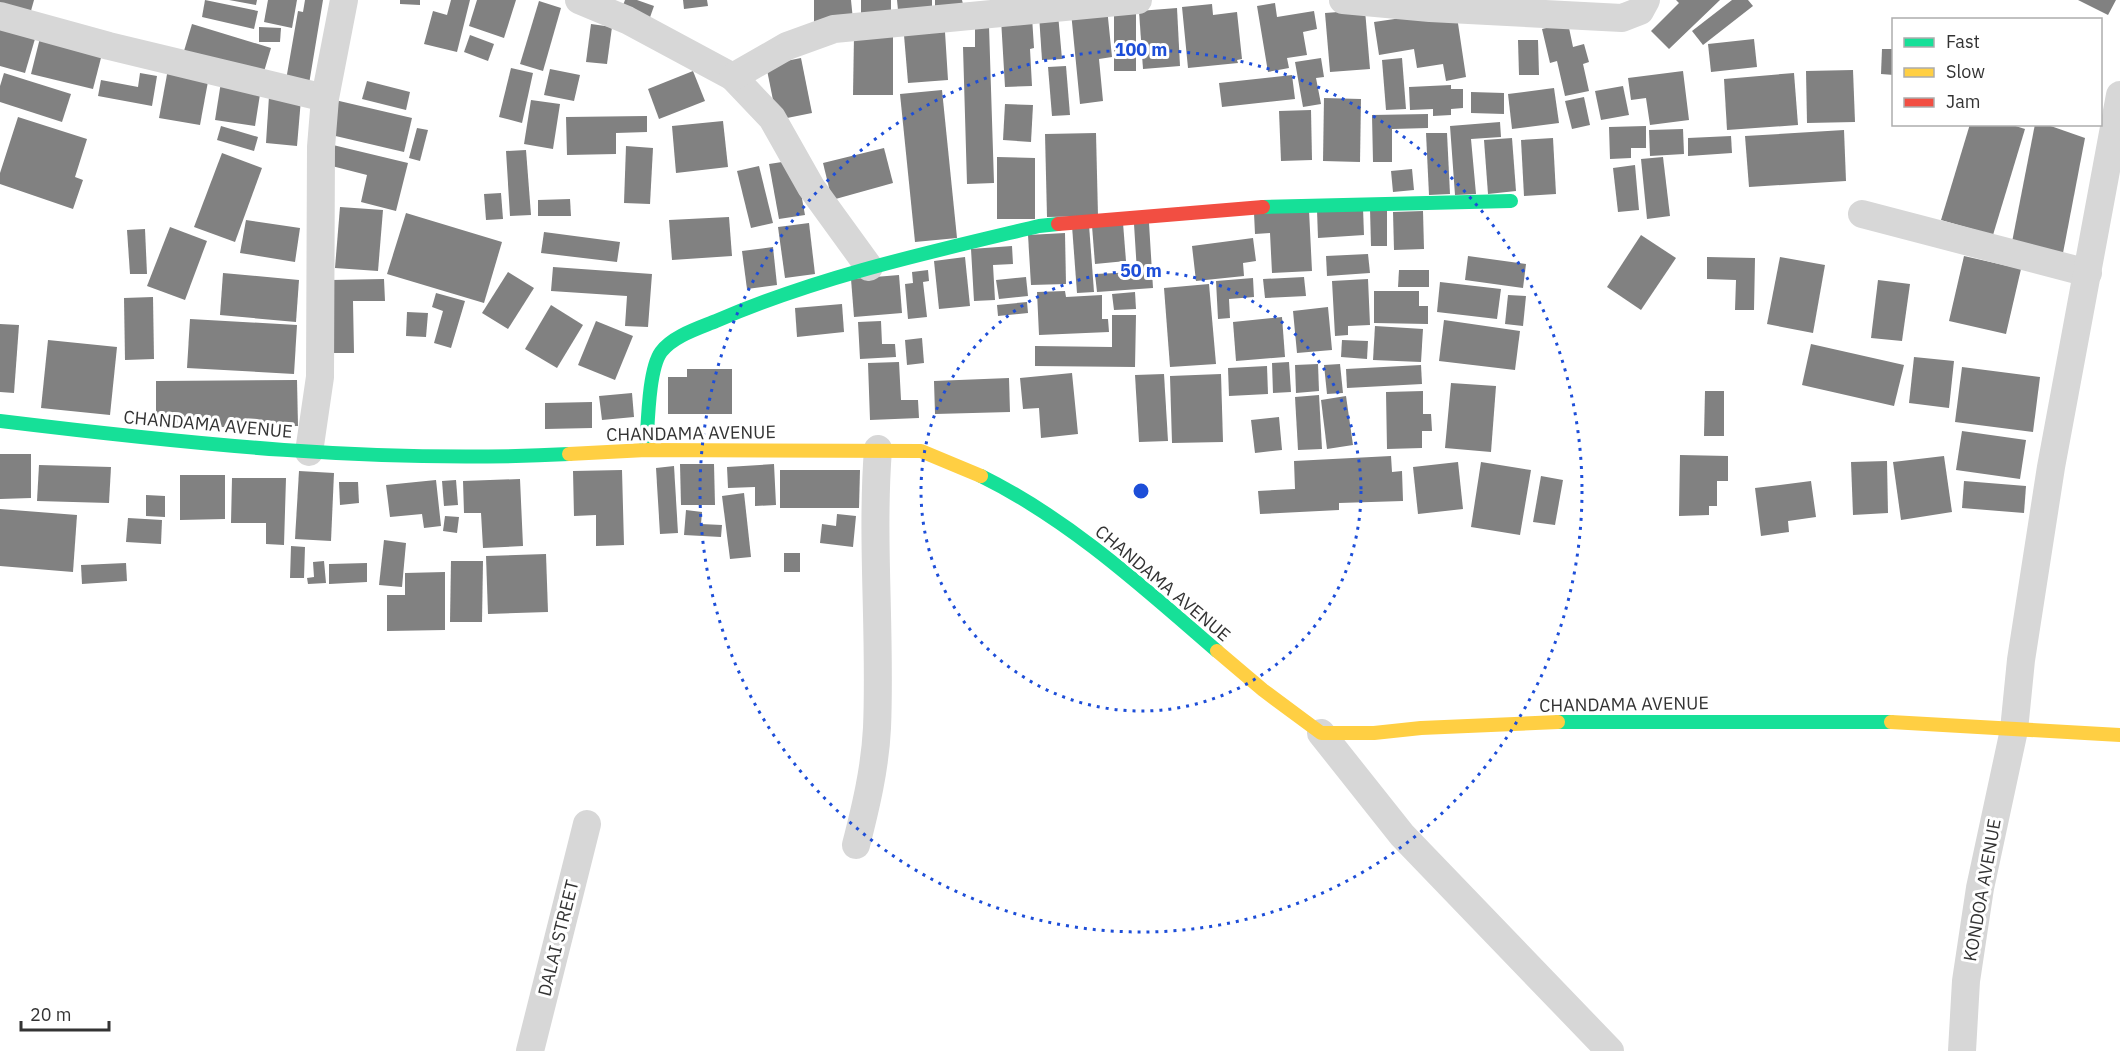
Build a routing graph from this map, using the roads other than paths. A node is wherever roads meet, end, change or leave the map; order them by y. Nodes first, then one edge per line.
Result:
1 (344, 0) edge
2 (579, 0) edge
3 (1138, 0) edge
4 (1342, 0) edge
5 (1646, 0) edge
6 (0, 16) edge
7 (733, 77) junction
8 (2120, 95) edge
9 (325, 98) junction
10 (1511, 201) dead end
11 (1862, 214) dead end
12 (869, 267) junction
13 (2088, 273) junction
14 (0, 421) edge
15 (878, 449) junction
16 (646, 450) junction
17 (309, 452) junction
18 (2014, 730) junction
19 (1321, 733) junction
20 (2120, 735) edge
21 (587, 824) dead end
22 (856, 845) dead end
23 (530, 1051) edge
24 (1610, 1051) edge
25 (1962, 1051) edge

1 - 9 street
2 - 7 street
3 - 7 street
4 - 5 street
6 - 9 street
7 - 12 street
8 - 13 street, KONDOA AVENUE
9 - 17 street
10 - 12 street
11 - 13 street
12 - 16 street
13 - 18 street, KONDOA AVENUE
14 - 17 street, CHANDAMA AVENUE
15 - 16 street, CHANDAMA AVENUE
15 - 19 street, CHANDAMA AVENUE
15 - 22 street
16 - 17 street, CHANDAMA AVENUE
18 - 19 street, CHANDAMA AVENUE
18 - 20 street, CHANDAMA AVENUE
18 - 25 street, KONDOA AVENUE
19 - 24 street
21 - 23 street, DALAI STREET

